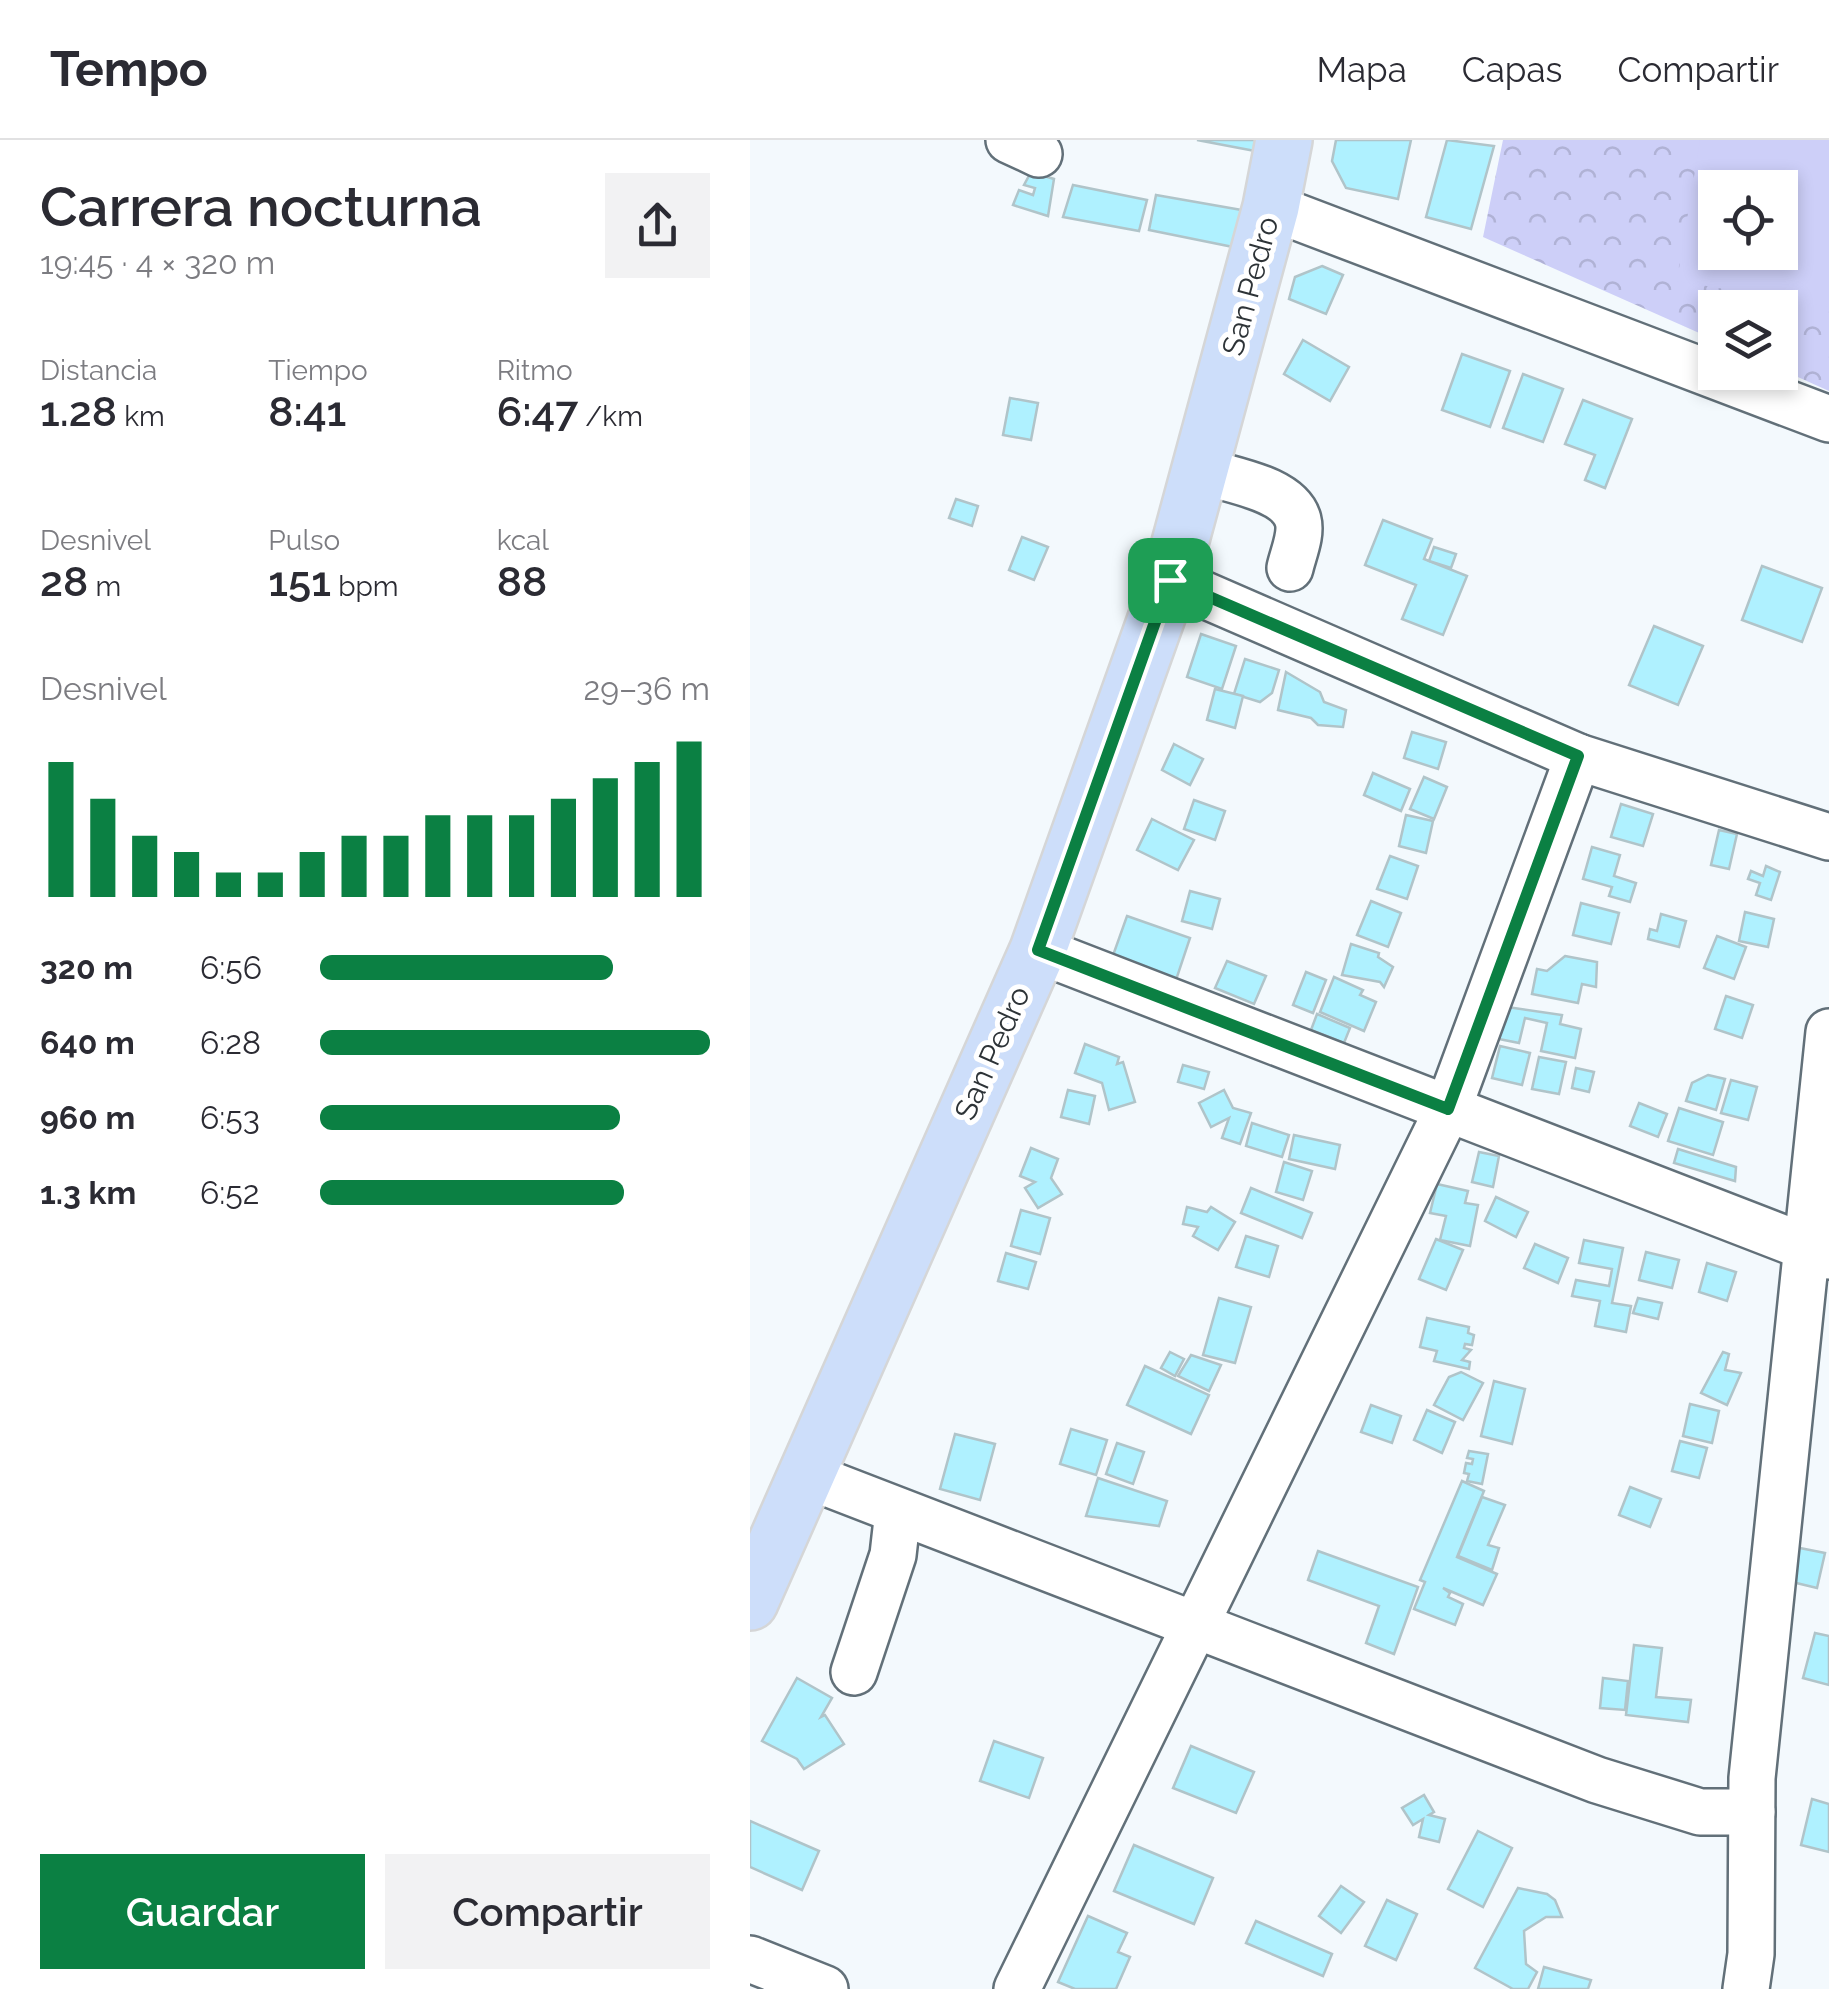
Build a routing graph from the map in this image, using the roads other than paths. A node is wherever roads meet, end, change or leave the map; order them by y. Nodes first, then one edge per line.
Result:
1 (1284, 140) edge
2 (1271, 208) junction
3 (1829, 419) edge
4 (1200, 470) junction
5 (1290, 568) dead end
6 (1170, 580) junction
7 (1578, 756) junction
8 (1829, 837) edge
9 (1038, 950) junction
10 (1829, 1032) edge
11 (1448, 1109) junction
12 (1816, 1252) edge
13 (806, 1475) junction
14 (898, 1511) junction
15 (750, 1602) edge
16 (1194, 1628) junction
17 (854, 1672) dead end
18 (1752, 1812) junction
19 (750, 1960) edge
20 (825, 1989) edge
21 (1016, 1989) edge
22 (1746, 1989) edge

1 - 2 main road, San Pedro
2 - 3 street
2 - 4 main road, San Pedro
4 - 5 street
4 - 6 main road, San Pedro
6 - 7 street
6 - 9 main road, San Pedro
7 - 8 street
7 - 11 street
9 - 11 street
9 - 13 main road, San Pedro
10 - 12 street
11 - 12 street
11 - 16 street
12 - 18 street
13 - 14 street
13 - 15 main road, San Pedro
14 - 16 street
14 - 17 street
16 - 18 street
16 - 21 street
18 - 22 street
19 - 20 street

